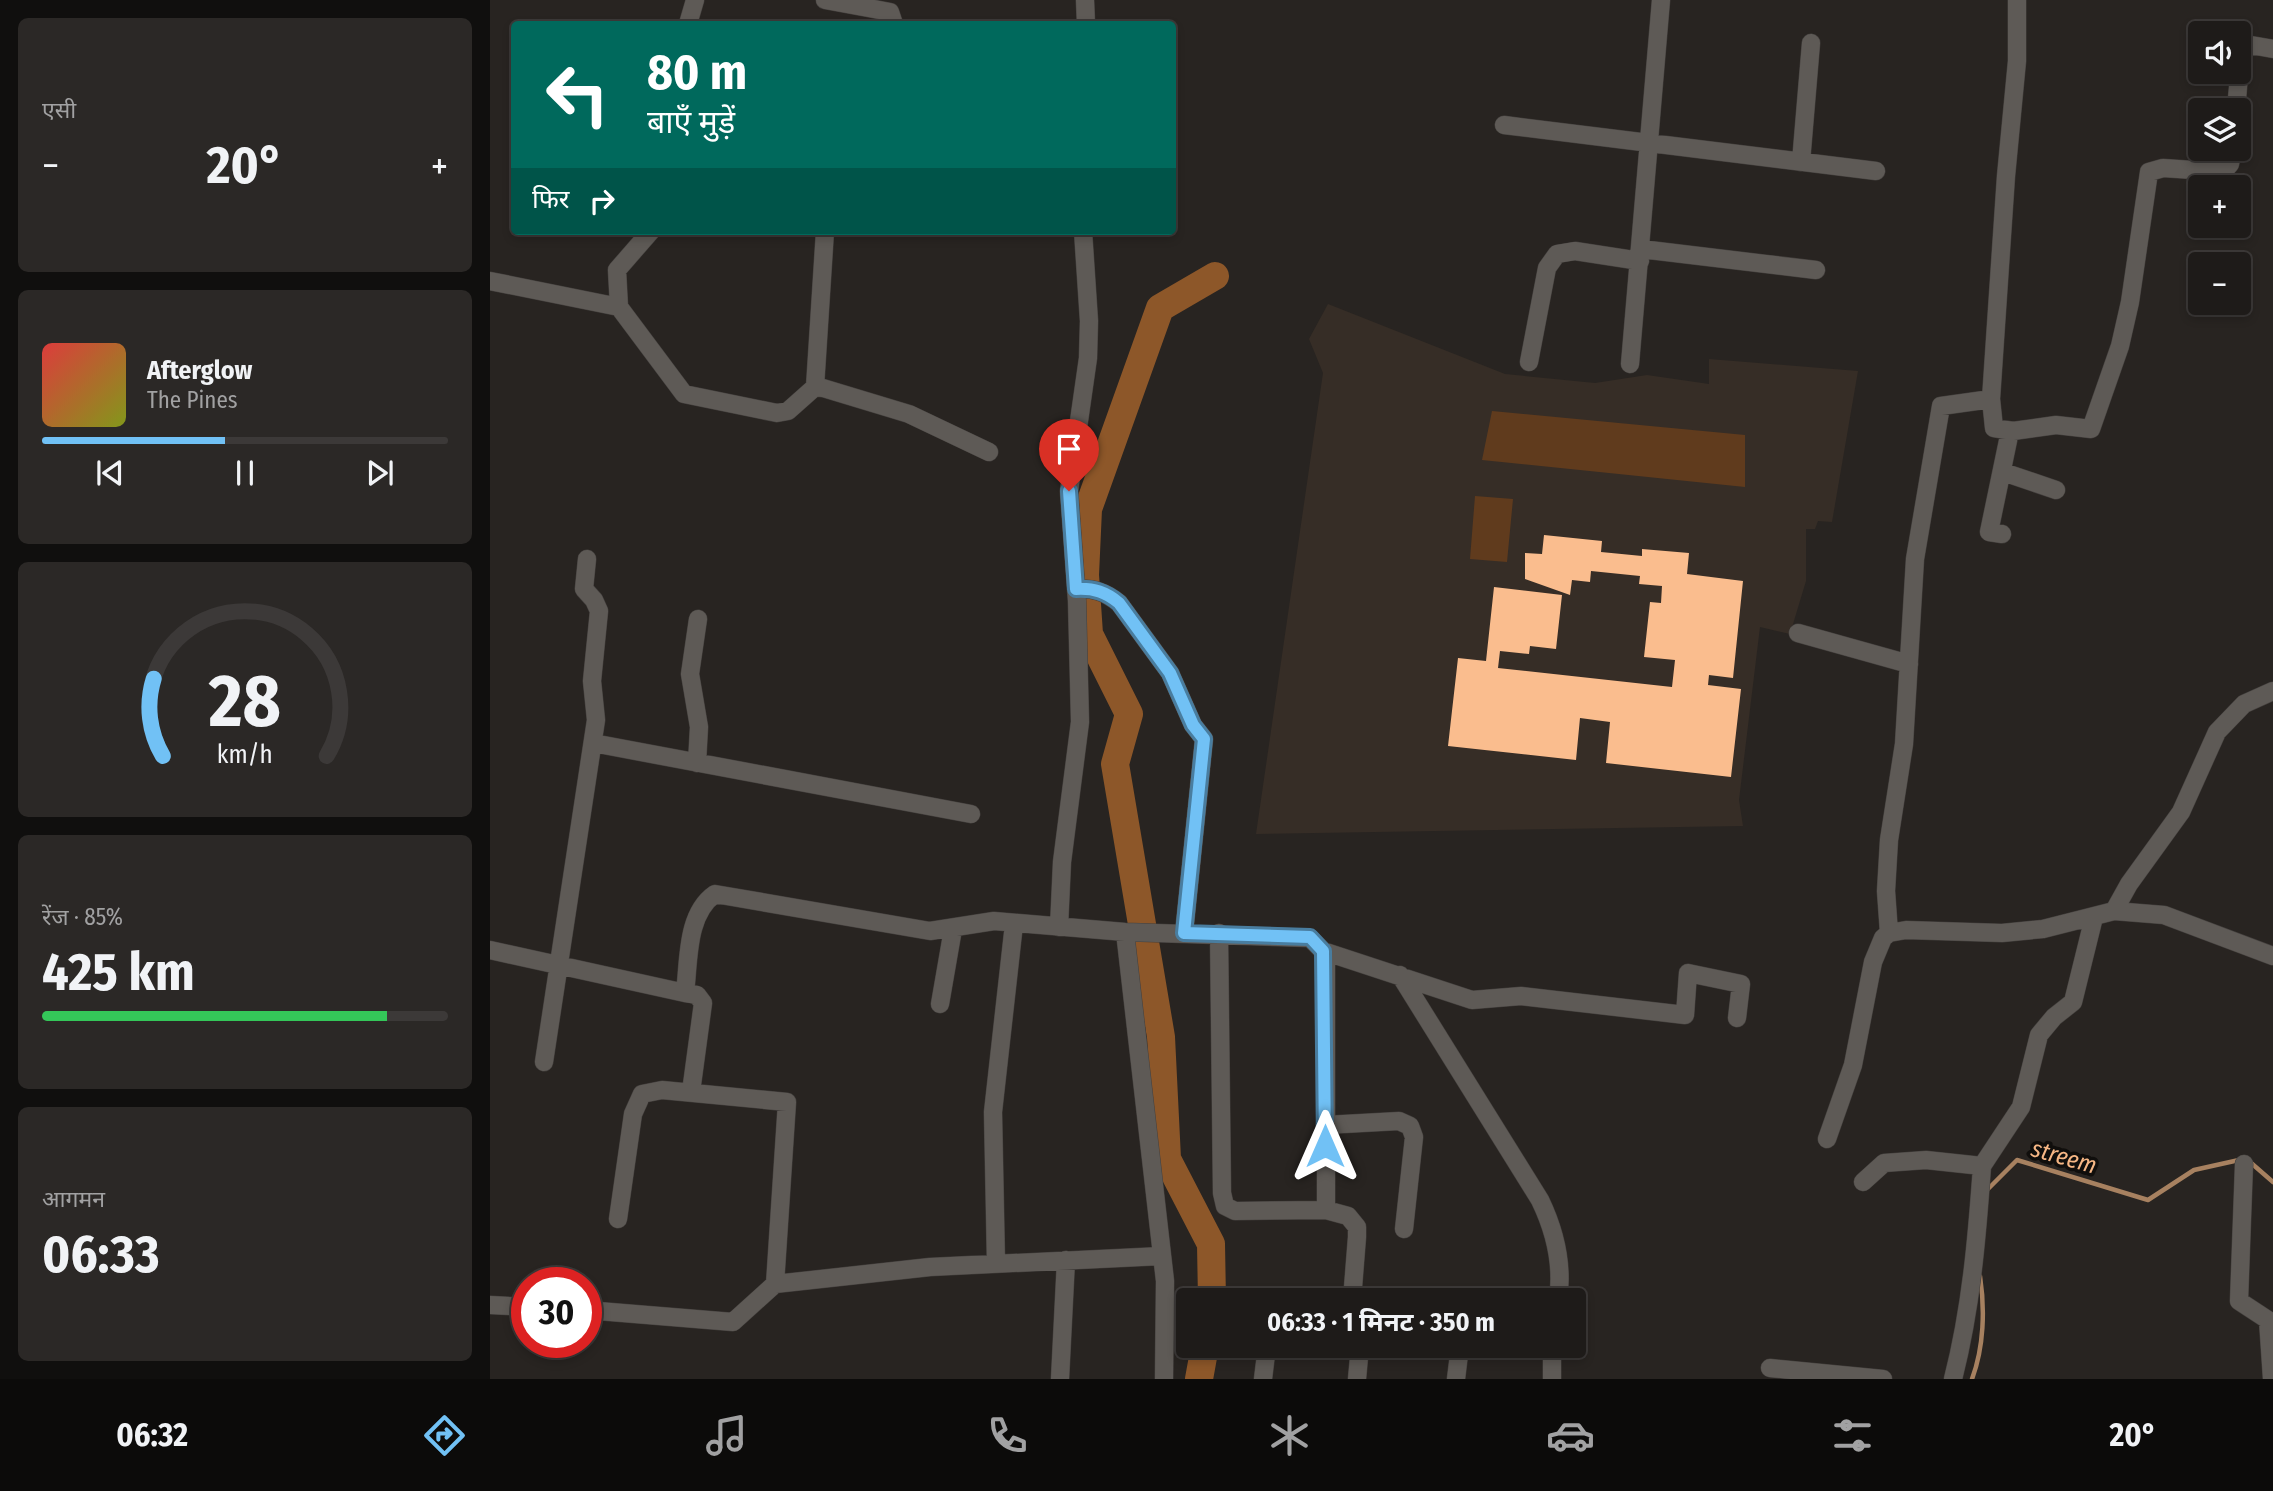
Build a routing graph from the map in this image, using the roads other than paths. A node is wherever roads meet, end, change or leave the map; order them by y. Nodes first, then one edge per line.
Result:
1 (695, 0) edge
2 (1085, 0) edge
3 (1661, 0) edge
4 (2017, 0) edge
5 (837, 1) edge
6 (689, 21) edge
7 (893, 21) edge
8 (1086, 21) edge
9 (1811, 43) dead end
10 (2273, 49) edge
11 (2237, 98) edge
12 (1504, 125) dead end
13 (1651, 145) junction
14 (2231, 161) edge
15 (1801, 162) junction
16 (1876, 171) dead end
17 (648, 235) edge
18 (825, 235) edge
19 (1083, 235) edge
20 (1640, 255) junction
21 (1816, 270) dead end
22 (490, 281) edge
23 (619, 307) junction
24 (1529, 362) dead end
25 (1630, 364) dead end
26 (815, 387) junction
27 (1991, 399) junction
28 (2010, 431) junction
29 (989, 452) dead end
30 (2003, 472) junction
31 (2056, 490) dead end
32 (2002, 534) dead end
33 (587, 559) dead end
34 (1084, 589) junction
35 (698, 619) dead end
36 (1798, 633) dead end
37 (1909, 664) junction
38 (2273, 691) edge
39 (593, 743) junction
40 (697, 763) junction
41 (971, 814) dead end
42 (2114, 911) junction
43 (2094, 917) junction
44 (1014, 923) junction
45 (1059, 927) junction
46 (953, 929) junction
47 (1128, 932) junction
48 (1184, 933) junction
49 (1219, 933) junction
50 (1889, 933) junction
51 (490, 950) edge
52 (1323, 951) junction
53 (2273, 956) edge
54 (559, 966) junction
55 (1400, 975) junction
56 (685, 993) junction
57 (940, 1004) dead end
58 (1737, 1018) dead end
59 (544, 1062) dead end
60 (691, 1092) junction
61 (1325, 1125) junction
62 (1827, 1139) dead end
63 (2244, 1164) dead end
64 (1982, 1166) junction
65 (1863, 1182) dead end
66 (1326, 1210) junction
67 (618, 1219) dead end
68 (1404, 1229) dead end
69 (1162, 1256) junction
70 (1066, 1260) junction
71 (996, 1264) junction
72 (775, 1284) junction
73 (1353, 1288) edge
74 (1560, 1288) edge
75 (490, 1305) edge
76 (511, 1306) edge
77 (602, 1311) edge
78 (1266, 1358) edge
79 (1359, 1358) edge
80 (1459, 1358) edge
81 (1552, 1358) edge
82 (1770, 1368) dead end
83 (1060, 1379) edge
84 (1164, 1379) edge
85 (1263, 1379) edge
86 (1357, 1379) edge
87 (1456, 1379) edge
88 (1552, 1379) edge
89 (1883, 1379) edge
90 (1953, 1379) edge
91 (2272, 1379) edge

1 - 6 street
2 - 8 street
3 - 13 street
4 - 27 street
5 - 7 street
9 - 15 street
10 - 11 street
12 - 13 street
13 - 15 street
13 - 20 street
14 - 28 street
15 - 16 street
17 - 23 street
18 - 26 street
19 - 34 street
20 - 21 street
20 - 24 street
20 - 25 street
22 - 23 street
23 - 26 street
26 - 29 street
27 - 28 street
27 - 37 street
28 - 30 street
30 - 31 street
30 - 32 street
33 - 39 street
34 - 45 street
34 - 48 street
35 - 40 street
36 - 37 street
37 - 50 street
38 - 42 street
39 - 40 street
39 - 54 street
40 - 41 street
42 - 43 street
42 - 53 street
43 - 50 street
43 - 64 street
44 - 45 street
44 - 46 street
44 - 71 street
45 - 47 street
46 - 56 street
46 - 57 street
47 - 48 street
47 - 69 street
48 - 49 street
49 - 52 street
49 - 66 street
50 - 62 street
51 - 54 street
52 - 55 street
52 - 61 street
54 - 56 street
54 - 59 street
55 - 58 street
55 - 74 street
56 - 60 street
60 - 67 street
60 - 72 street
61 - 66 street
61 - 68 street
63 - 91 street
64 - 65 street
64 - 90 street
66 - 73 street
69 - 70 street
69 - 84 street
70 - 71 street
70 - 83 street
71 - 72 street
72 - 77 street
75 - 76 street
78 - 85 street
79 - 86 street
80 - 87 street
81 - 88 street
82 - 89 street

